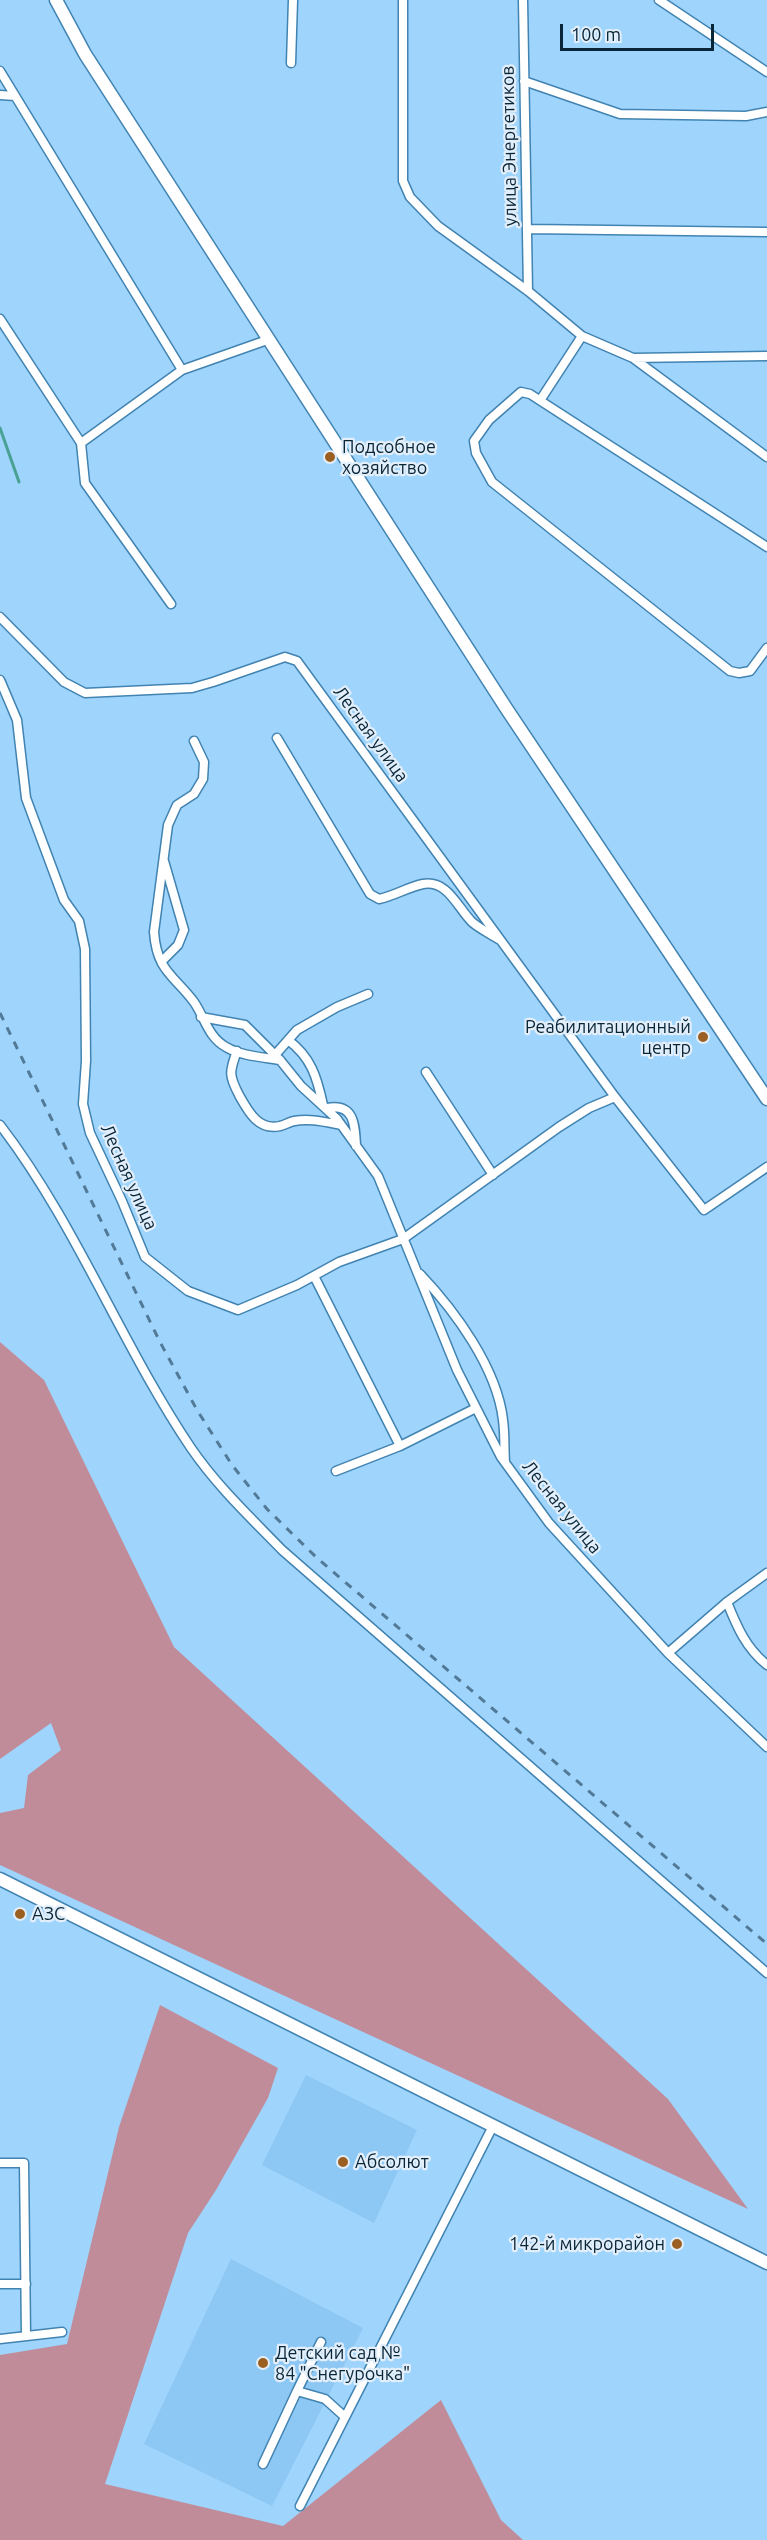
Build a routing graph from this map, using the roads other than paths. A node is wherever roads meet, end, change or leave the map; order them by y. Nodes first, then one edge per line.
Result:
1 (56, 0) edge
2 (293, 0) edge
3 (403, 0) edge
4 (522, 0) edge
5 (659, 0) edge
6 (291, 63) dead end
7 (0, 70) edge
8 (767, 72) edge
9 (524, 81) junction
10 (0, 94) edge
11 (15, 96) junction
12 (767, 112) edge
13 (528, 230) junction
14 (767, 232) edge
15 (528, 291) junction
16 (0, 319) edge
17 (582, 336) junction
18 (270, 339) junction
19 (767, 356) edge
20 (633, 358) junction
21 (182, 370) junction
22 (541, 399) junction
23 (81, 443) junction
24 (767, 457) edge
25 (767, 547) edge
26 (171, 603) dead end
27 (0, 616) edge
28 (767, 648) edge
29 (0, 680) edge
30 (277, 738) dead end
31 (194, 741) dead end
32 (164, 859) junction
33 (504, 943) junction
34 (162, 961) junction
35 (368, 994) dead end
36 (201, 1017) junction
37 (288, 1040) junction
38 (237, 1051) junction
39 (278, 1057) junction
40 (426, 1071) dead end
41 (615, 1097) junction
42 (767, 1098) edge
43 (325, 1107) junction
44 (0, 1125) edge
45 (341, 1125) junction
46 (356, 1146) junction
47 (767, 1167) edge
48 (493, 1175) junction
49 (404, 1239) junction
50 (416, 1269) junction
51 (314, 1276) junction
52 (476, 1408) junction
53 (400, 1446) junction
54 (505, 1462) junction
55 (336, 1471) dead end
56 (767, 1574) edge
57 (727, 1602) junction
58 (668, 1653) junction
59 (767, 1665) edge
60 (767, 1747) edge
61 (0, 1879) edge
62 (767, 1973) edge
63 (493, 2126) junction
64 (0, 2163) edge
65 (767, 2263) edge
66 (0, 2284) edge
67 (26, 2284) junction
68 (63, 2332) dead end
69 (26, 2336) junction
70 (0, 2339) edge
71 (321, 2342) dead end
72 (297, 2391) junction
73 (345, 2418) junction
74 (263, 2464) dead end
75 (300, 2506) dead end

1 - 18 street
2 - 6 street
3 - 15 street
4 - 9 street, улица Энергетиков
5 - 8 street
7 - 11 street
9 - 12 street
9 - 13 street, улица Энергетиков
10 - 11 street
11 - 21 street
13 - 14 street
13 - 15 street, улица Энергетиков
15 - 17 street
16 - 23 street
17 - 20 street
17 - 22 street
18 - 21 street
18 - 42 street
19 - 20 street
20 - 24 street
21 - 23 street
22 - 25 street
22 - 28 street
23 - 26 street
27 - 33 street, Лесная улица
29 - 51 street, Лесная улица
30 - 33 street
31 - 32 street
32 - 34 street
32 - 34 street
33 - 41 street, Лесная улица
34 - 36 street
35 - 37 street
36 - 38 street
36 - 39 street, Лесная улица
37 - 39 street
37 - 43 street
38 - 39 street
38 - 45 street
39 - 43 street, Лесная улица
40 - 48 street
41 - 47 street, Лесная улица
41 - 48 street
43 - 45 street, Лесная улица
43 - 46 street
44 - 62 street
45 - 46 street, Лесная улица
46 - 49 street, Лесная улица
48 - 49 street
49 - 50 street, Лесная улица
49 - 51 street, Лесная улица
50 - 52 street, Лесная улица
50 - 54 street
51 - 53 street
52 - 53 street
52 - 54 street, Лесная улица
53 - 55 street
54 - 58 street, Лесная улица
56 - 57 street
57 - 58 street
57 - 59 street
58 - 60 street, Лесная улица
61 - 63 street
63 - 65 street
63 - 73 street
64 - 67 street
66 - 67 street
67 - 69 street
68 - 69 street
69 - 70 street
71 - 72 street
72 - 73 street
72 - 74 street
73 - 75 street

